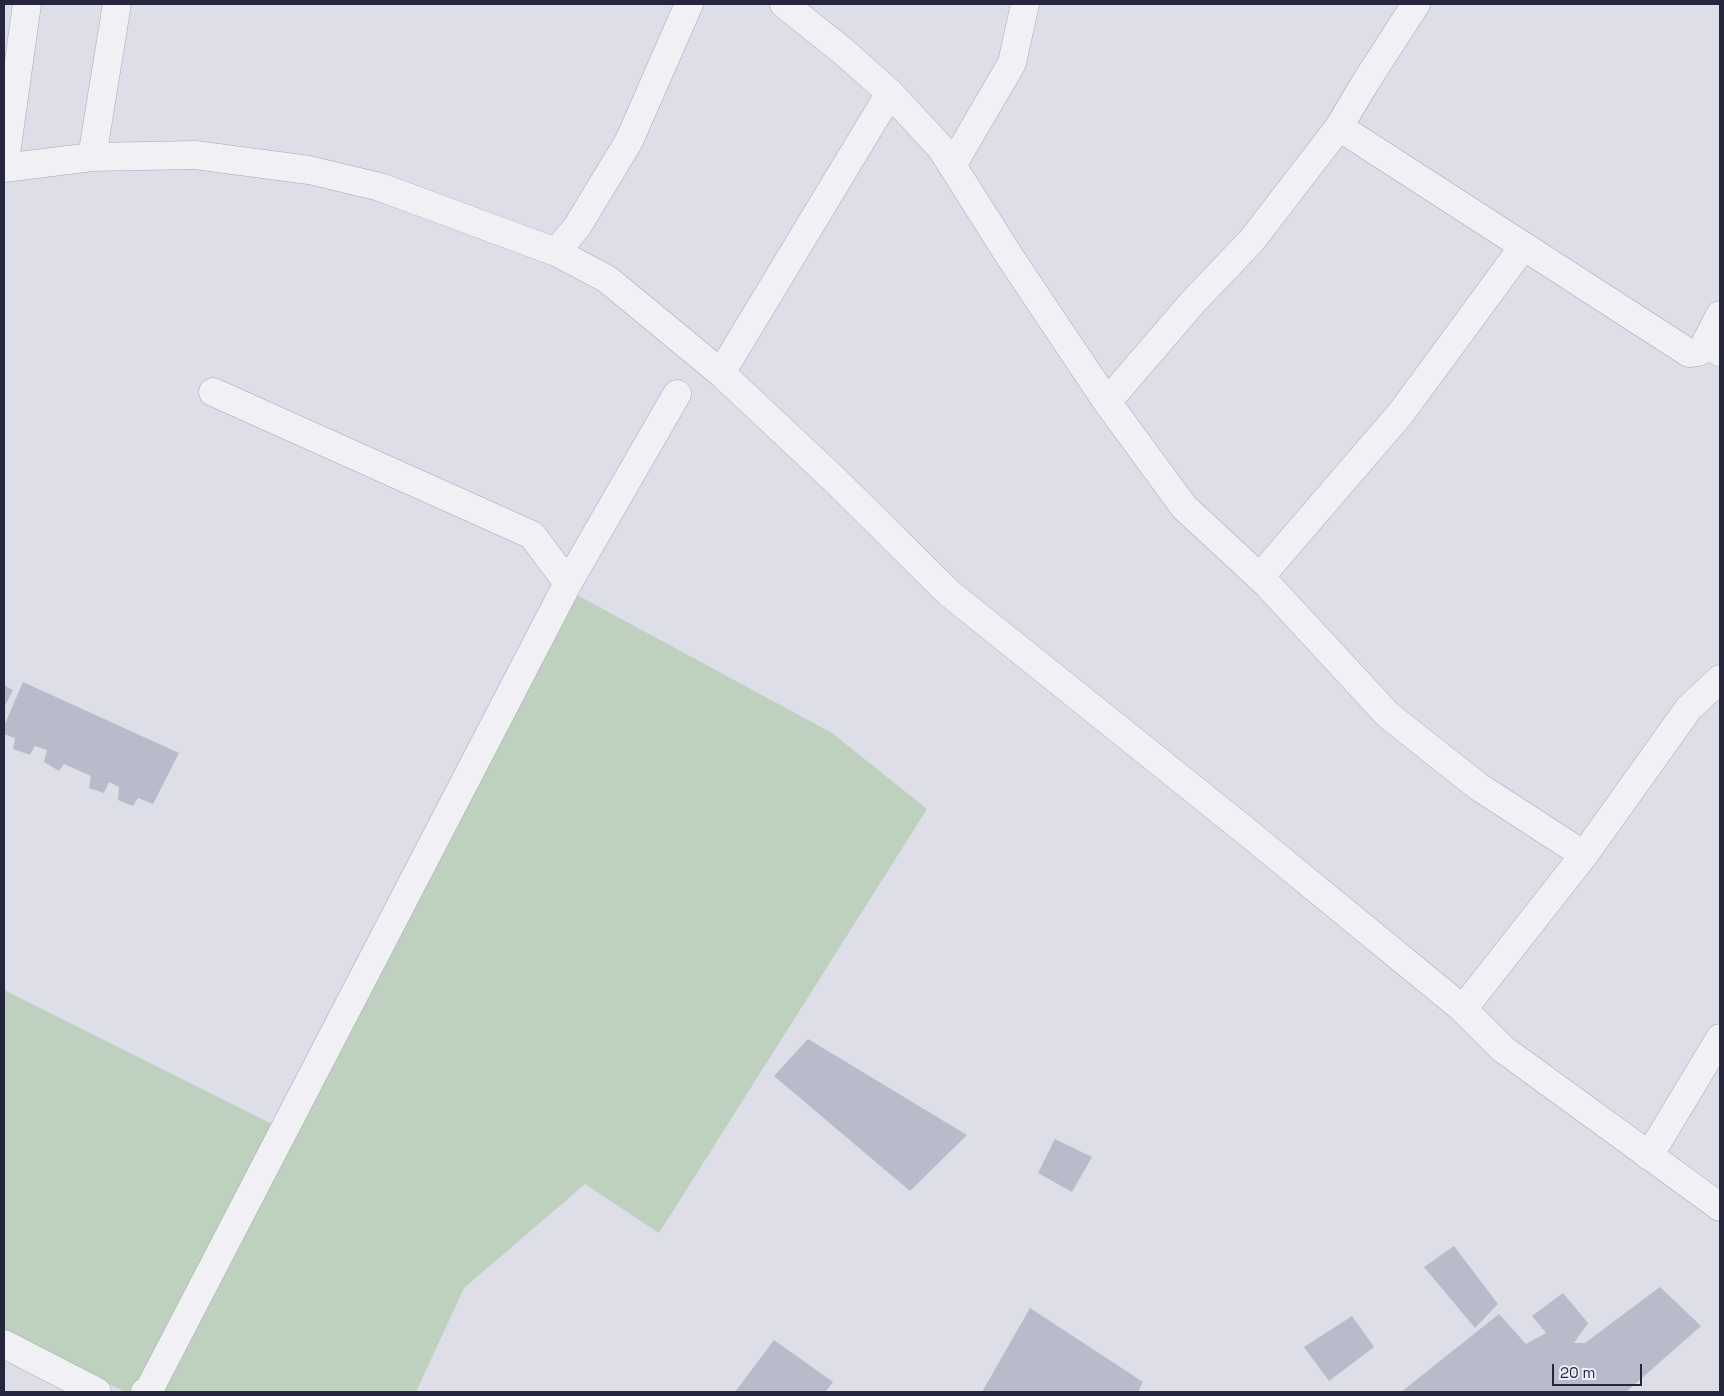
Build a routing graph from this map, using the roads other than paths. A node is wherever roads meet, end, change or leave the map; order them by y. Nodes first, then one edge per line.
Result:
1 (27, 4) edge
2 (117, 4) edge
3 (688, 4) edge
4 (784, 4) edge
5 (1025, 4) edge
6 (1416, 4) edge
7 (890, 93) junction
8 (1338, 127) junction
9 (92, 156) junction
10 (952, 166) junction
11 (1523, 247) junction
12 (556, 252) junction
13 (1720, 315) edge
14 (1712, 350) edge
15 (721, 373) junction
16 (213, 392) dead end
17 (677, 394) dead end
18 (1107, 402) junction
19 (1260, 577) junction
20 (568, 583) junction
21 (1720, 679) edge
22 (1584, 855) junction
23 (1463, 1009) junction
24 (1720, 1038) edge
25 (1649, 1156) junction
26 (1720, 1207) edge
27 (4, 1344) edge
28 (97, 1392) edge
29 (144, 1392) edge

1 - 9 street
2 - 9 street
3 - 12 street
4 - 7 street
5 - 10 street
6 - 8 street
7 - 10 street
7 - 15 street
8 - 11 street
8 - 18 street
9 - 12 street
10 - 18 street
11 - 14 street
11 - 19 street
12 - 15 street
13 - 14 street
15 - 23 street
16 - 20 street
17 - 20 street
18 - 19 street
19 - 22 street
20 - 29 street
21 - 22 street
22 - 23 street
23 - 25 street
24 - 25 street
25 - 26 street
27 - 28 street

